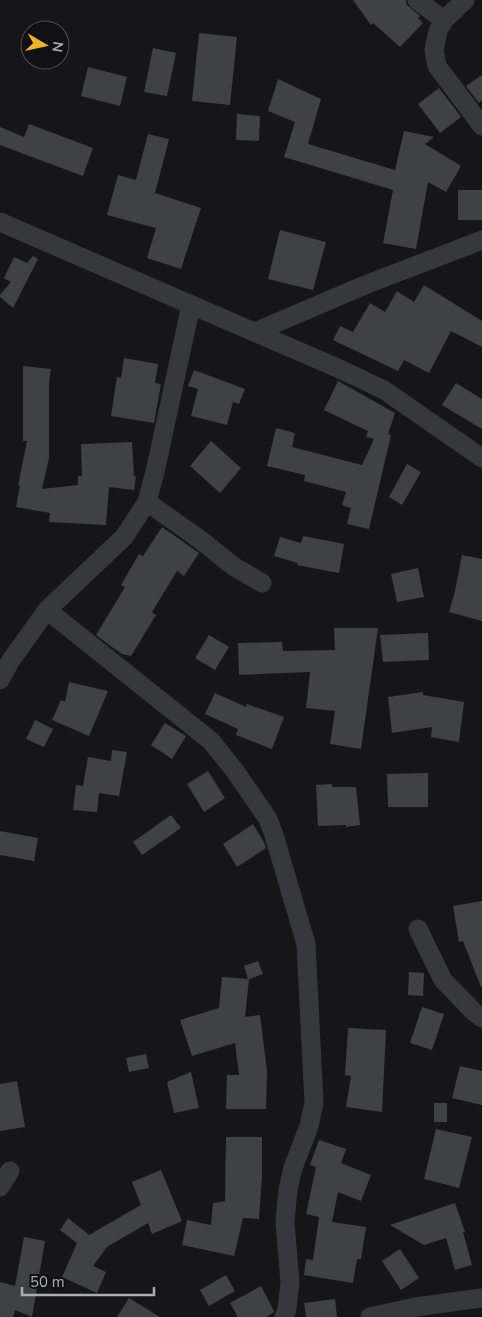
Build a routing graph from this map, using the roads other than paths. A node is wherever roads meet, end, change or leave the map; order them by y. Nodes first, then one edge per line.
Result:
1 (417, 0) edge
2 (465, 0) edge
3 (444, 20) junction
4 (482, 126) edge
5 (0, 222) edge
6 (482, 240) edge
7 (191, 305) junction
8 (255, 332) junction
9 (482, 458) edge
10 (147, 502) junction
11 (262, 583) dead end
12 (47, 610) junction
13 (0, 680) edge
14 (418, 929) dead end
15 (482, 1018) edge
16 (10, 1171) dead end
17 (0, 1187) edge
18 (482, 1298) edge
19 (284, 1317) edge
20 (370, 1317) edge

1 - 3 street
2 - 3 street
3 - 4 street
5 - 7 street
6 - 8 street
7 - 8 street
7 - 10 street
8 - 9 street
10 - 11 street
10 - 12 street
12 - 13 street
12 - 19 street
14 - 15 street
16 - 17 street
18 - 20 street

